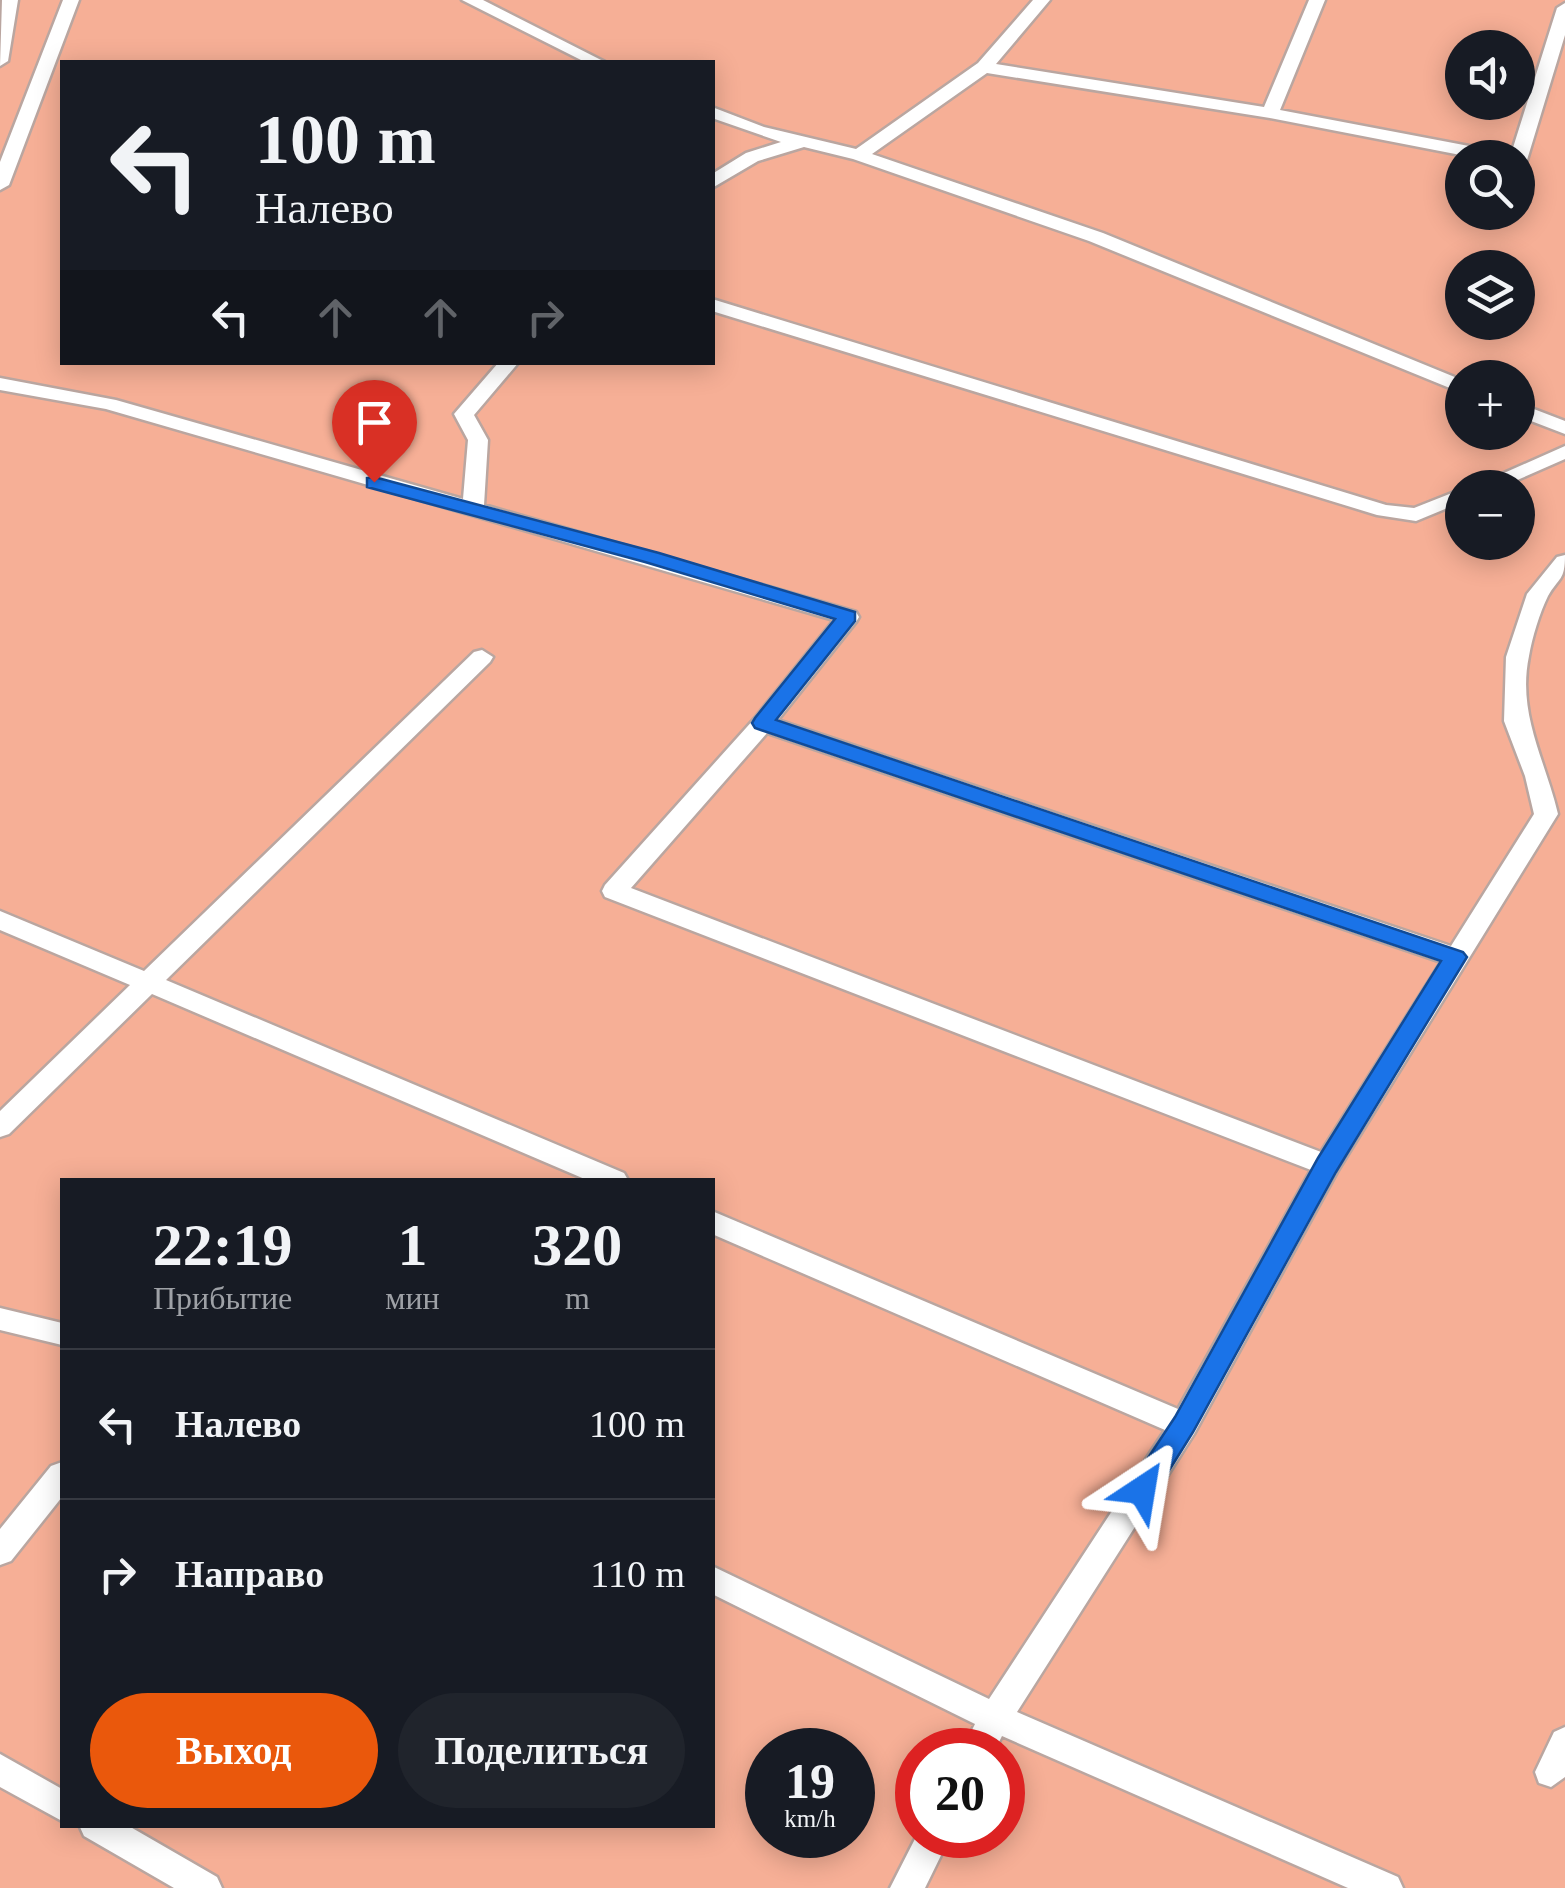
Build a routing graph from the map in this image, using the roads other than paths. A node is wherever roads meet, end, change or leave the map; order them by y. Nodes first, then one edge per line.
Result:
1 (10, 0) edge
2 (71, 0) edge
3 (470, 0) edge
4 (1042, 0) edge
5 (1318, 0) edge
6 (1565, 8) edge
7 (594, 60) edge
8 (0, 61) edge
9 (984, 67) junction
10 (715, 113) edge
11 (1270, 113) junction
12 (1524, 140) edge
13 (804, 144) junction
14 (1445, 146) edge
15 (859, 156) junction
16 (715, 181) edge
17 (0, 185) edge
18 (715, 306) edge
19 (507, 365) edge
20 (1445, 380) edge
21 (0, 384) edge
22 (1535, 416) edge
23 (1565, 428) edge
24 (1565, 452) edge
25 (1522, 470) edge
26 (1445, 502) edge
27 (473, 509) junction
28 (1565, 562) edge
29 (482, 657) dead end
30 (762, 723) junction
31 (0, 920) edge
32 (1455, 957) junction
33 (150, 981) junction
34 (0, 1127) edge
35 (1327, 1165) junction
36 (609, 1178) edge
37 (715, 1223) edge
38 (0, 1319) edge
39 (60, 1334) edge
40 (1184, 1424) junction
41 (60, 1477) edge
42 (0, 1552) edge
43 (715, 1580) edge
44 (995, 1718) junction
45 (990, 1728) edge
46 (1565, 1742) edge
47 (0, 1770) edge
48 (1550, 1772) dead end
49 (60, 1805) edge
50 (101, 1828) edge
51 (922, 1858) edge
52 (205, 1888) edge
53 (907, 1888) edge
54 (1386, 1888) edge

1 - 8 lane
2 - 17 lane
3 - 7 lane
4 - 9 lane
5 - 11 lane
6 - 12 lane
9 - 11 lane
9 - 15 lane
10 - 13 lane
11 - 14 lane
13 - 15 lane
13 - 16 lane
15 - 20 lane
18 - 26 lane
19 - 27 lane
21 - 27 lane
22 - 23 lane
24 - 25 lane
27 - 30 lane
28 - 32 lane
29 - 33 lane
30 - 32 lane
30 - 35 lane
31 - 33 lane
32 - 35 lane
33 - 34 lane
33 - 36 lane
35 - 40 lane
37 - 40 lane
38 - 39 lane
40 - 44 lane
41 - 42 lane
43 - 44 lane
44 - 45 lane
44 - 54 lane
46 - 48 lane
47 - 49 lane
50 - 52 lane
51 - 53 lane

